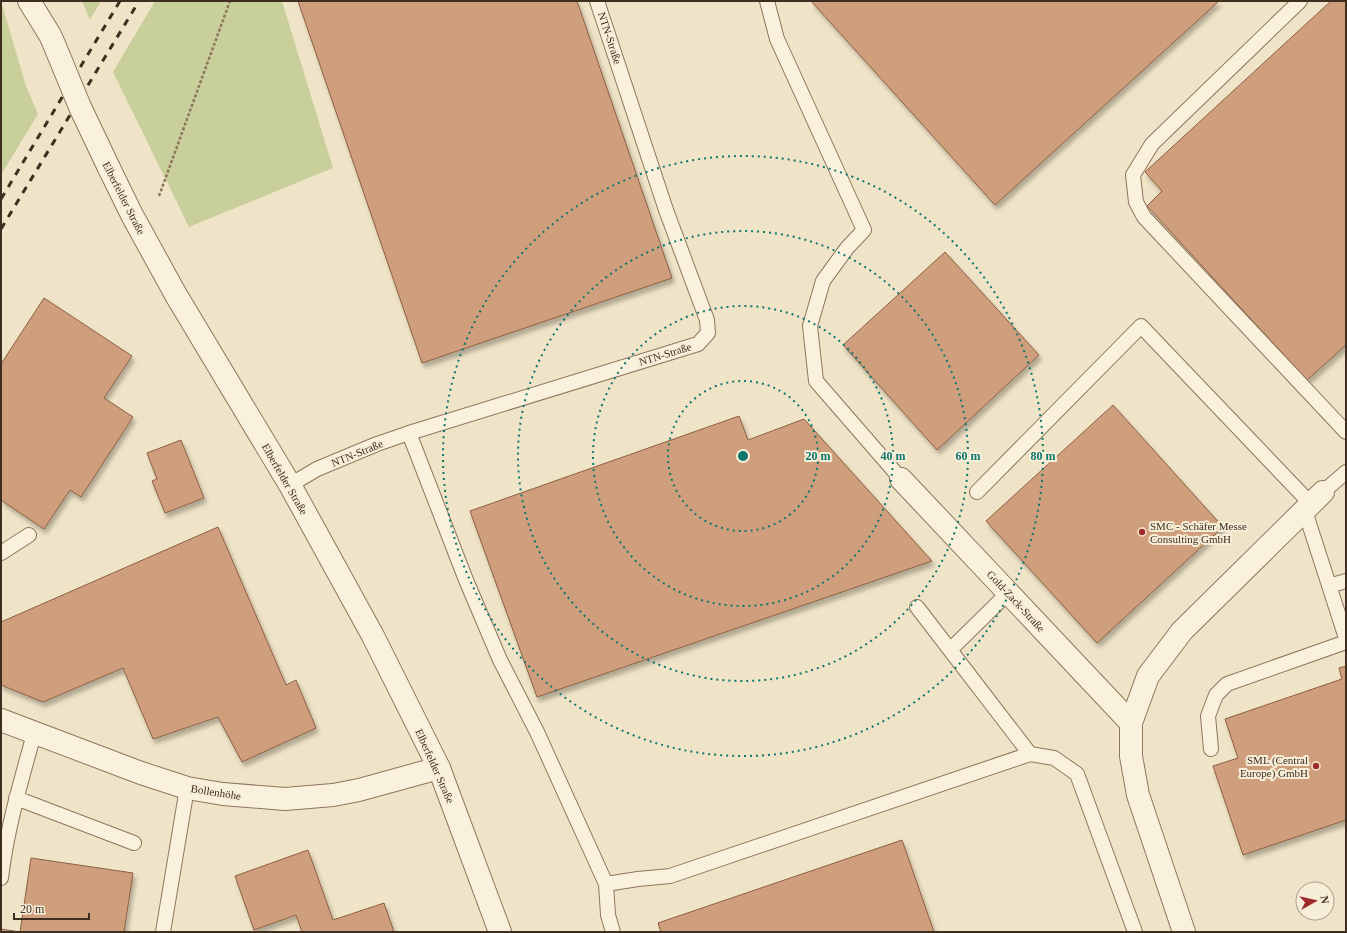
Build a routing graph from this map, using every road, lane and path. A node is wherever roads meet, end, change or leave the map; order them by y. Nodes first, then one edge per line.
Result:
1 (30, 1) edge
2 (46, 1) edge
3 (230, 1) edge
4 (597, 1) edge
5 (767, 1) edge
6 (1300, 1) edge
7 (52, 39) junction
8 (159, 196) dead end
9 (409, 432) junction
10 (1346, 432) edge
11 (1346, 472) edge
12 (901, 479) joint
13 (290, 486) junction
14 (977, 492) dead end
15 (1313, 502) junction
16 (29, 535) dead end
17 (1, 553) edge
18 (1346, 580) edge
19 (1329, 586) junction
20 (1008, 593) junction
21 (917, 607) dead end
22 (1346, 638) edge
23 (1346, 642) edge
24 (950, 650) junction
25 (1, 720) edge
26 (1131, 723) junction
27 (34, 734) junction
28 (1211, 748) dead end
29 (1030, 754) junction
30 (438, 768) junction
31 (187, 788) junction
32 (16, 798) junction
33 (134, 843) dead end
34 (1, 878) edge
35 (606, 884) junction
36 (163, 932) edge
37 (500, 932) edge
38 (613, 932) edge
39 (1135, 932) edge
40 (1184, 932) edge

1 - 7 street, Elberfelder Straße
2 - 7 street, Elberfelder Straße
3 - 8 path
4 - 9 lane, NTN-Straße
5 - 12 lane
6 - 10 lane
7 - 13 street, Elberfelder Straße, bridge
9 - 13 lane, NTN-Straße
9 - 35 lane
11 - 15 lane
12 - 20 street, Gold-Zack-Straße
13 - 30 street, Elberfelder Straße
14 - 15 lane
15 - 19 lane
15 - 26 street
16 - 17 lane
18 - 19 lane
19 - 22 lane
20 - 24 lane
20 - 26 street, Gold-Zack-Straße
21 - 24 lane
23 - 28 lane
24 - 29 lane
25 - 27 street, Bollenhöhe
26 - 40 street
27 - 31 street, Bollenhöhe
27 - 32 lane
29 - 35 lane
29 - 39 lane
30 - 31 street, Bollenhöhe
30 - 37 street, Elberfelder Straße
31 - 36 lane
32 - 33 lane
32 - 34 lane
35 - 38 lane

